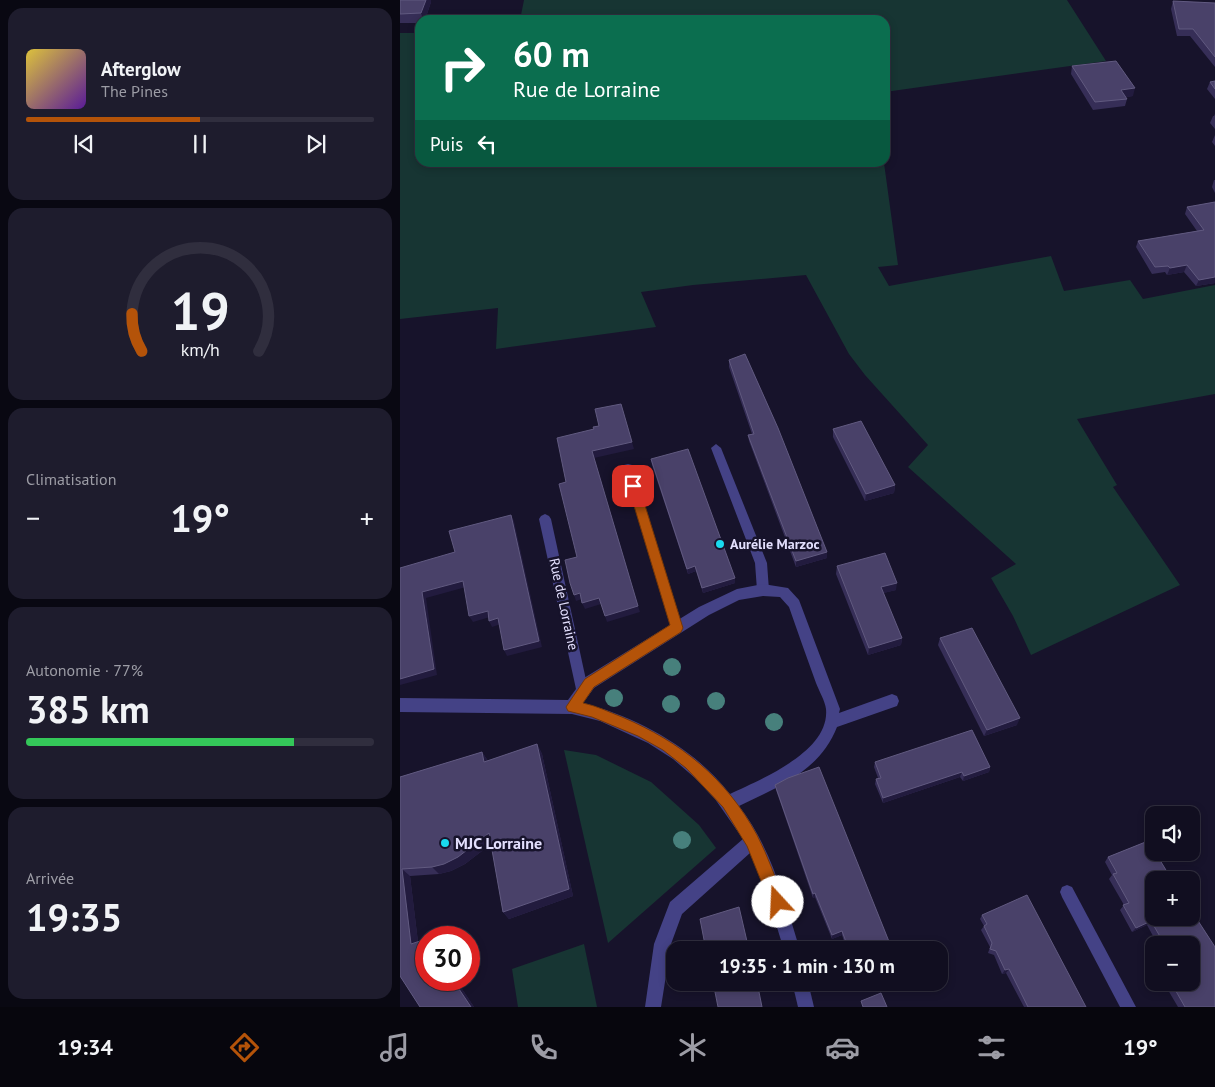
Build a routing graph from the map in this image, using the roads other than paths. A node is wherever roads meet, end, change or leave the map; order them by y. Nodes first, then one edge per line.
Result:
1 (716, 448) dead end
2 (628, 468) dead end
3 (545, 518) dead end
4 (763, 590) junction
5 (677, 628) junction
6 (582, 689) junction
7 (892, 701) dead end
8 (400, 705) edge
9 (572, 707) junction
10 (832, 722) junction
11 (728, 802) junction
12 (752, 841) junction
13 (1067, 892) dead end
14 (789, 941) edge
15 (802, 991) edge
16 (653, 1007) edge
17 (806, 1007) edge
18 (1128, 1007) edge

1 - 4 lane
2 - 5 lane
3 - 6 lane, Rue de Lorraine
4 - 5 street
4 - 10 street
5 - 6 street
6 - 9 street
7 - 10 street
8 - 9 street
9 - 11 street
10 - 11 street
11 - 12 street
12 - 14 street
12 - 16 street
13 - 18 lane
15 - 17 street

